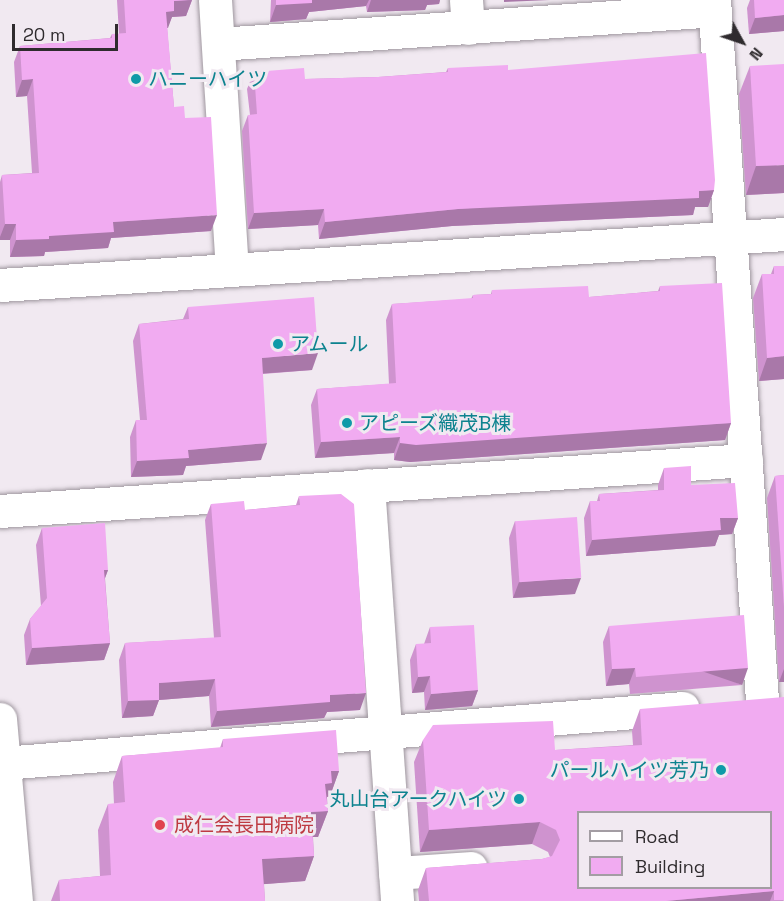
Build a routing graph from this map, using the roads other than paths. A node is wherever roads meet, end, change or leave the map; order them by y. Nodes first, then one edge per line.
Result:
1 (215, 0) edge
2 (714, 5) edge
3 (467, 14) edge
4 (218, 44) junction
5 (784, 234) edge
6 (732, 237) junction
7 (232, 268) junction
8 (0, 285) edge
9 (746, 460) junction
10 (368, 485) junction
11 (0, 511) edge
12 (773, 700) edge
13 (0, 719) edge
14 (386, 730) junction
15 (3, 763) junction
16 (499, 866) edge
17 (396, 887) edge
18 (16, 901) edge

1 - 4 street
2 - 3 street
2 - 6 street
3 - 4 street
4 - 7 street
5 - 6 street
6 - 7 street
6 - 9 street
7 - 8 street
9 - 10 street
9 - 12 street
10 - 11 street
10 - 14 street
12 - 14 street
13 - 15 street
14 - 15 street
14 - 17 street
15 - 18 street
16 - 17 street

